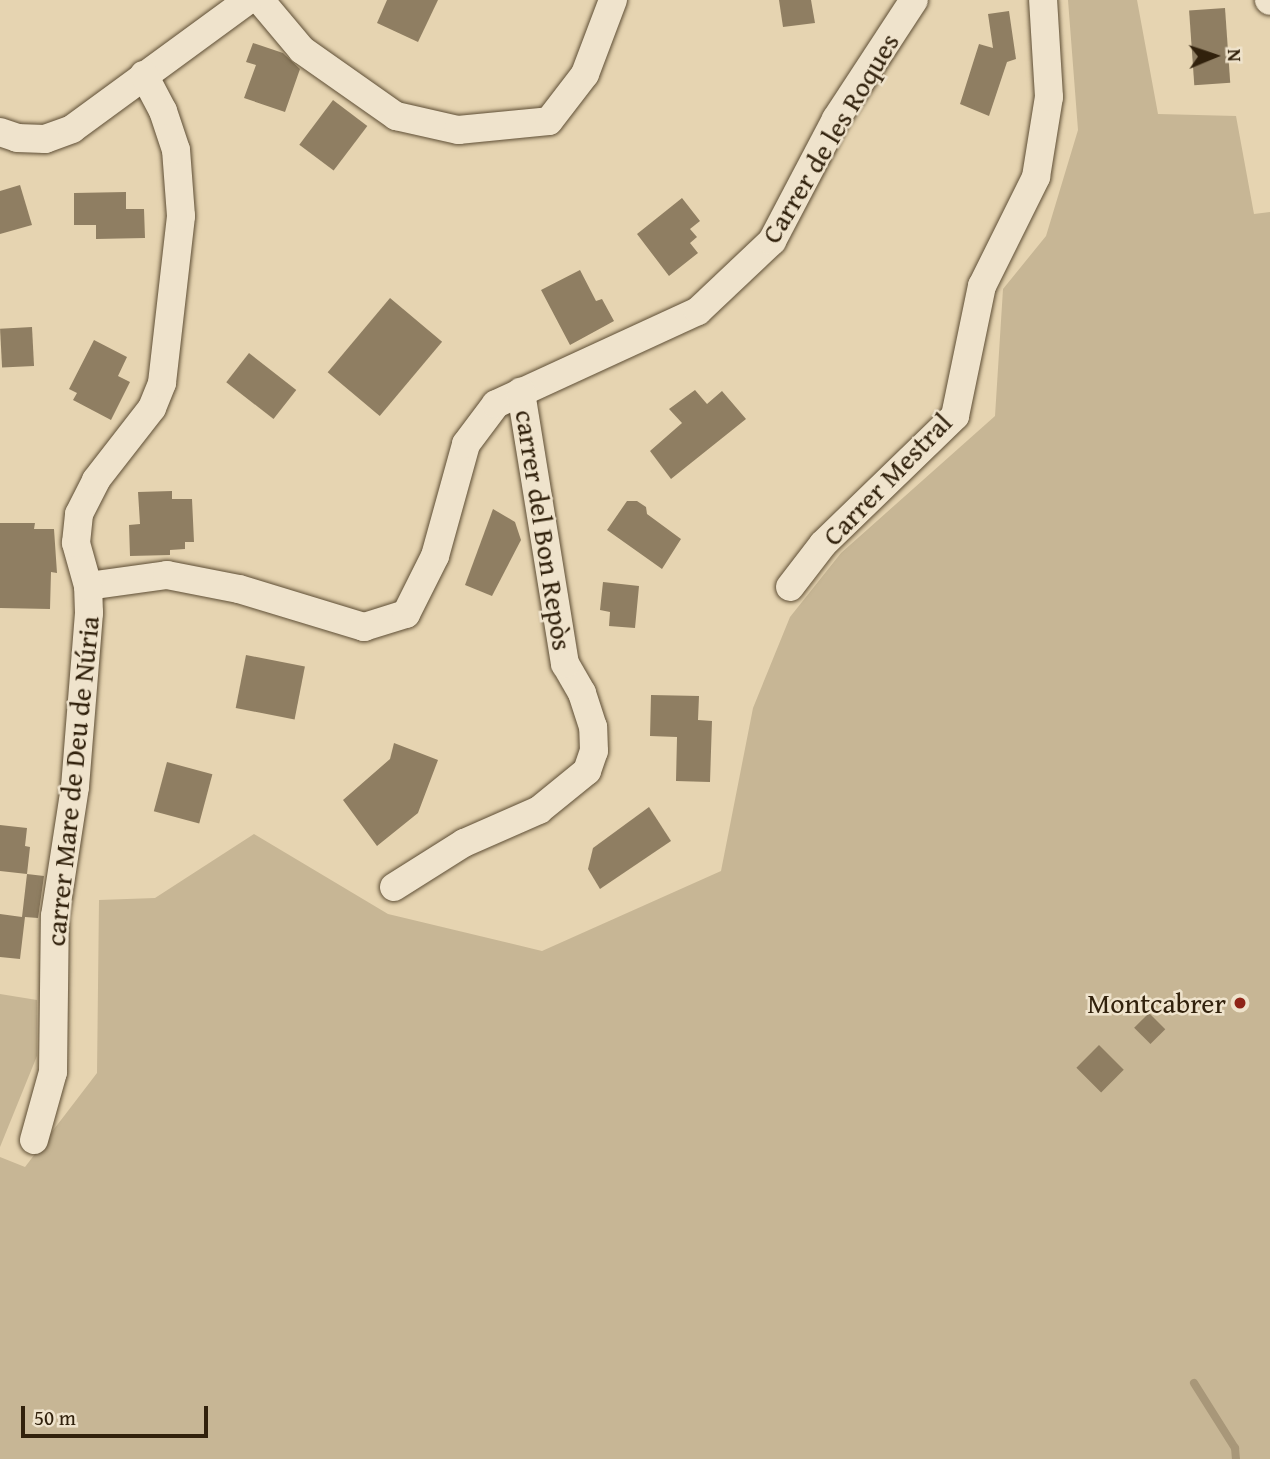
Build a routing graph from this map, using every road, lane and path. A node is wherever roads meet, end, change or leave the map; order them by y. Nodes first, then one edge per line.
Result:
1 (248, 0) edge
2 (260, 0) edge
3 (613, 0) edge
4 (915, 0) edge
5 (1043, 0) edge
6 (144, 75) junction
7 (0, 132) edge
8 (521, 392) junction
9 (88, 586) junction
10 (790, 587) dead end
11 (394, 887) dead end
12 (34, 1140) dead end

1 - 6 street
2 - 3 street
4 - 8 street, Carrer de les Roques
5 - 10 street, Carrer Mestral
6 - 7 street
6 - 9 street, carrer Mare de Deu de Núria
8 - 9 street, Carrer de les Roques
8 - 11 street, carrer del Bon Repòs
9 - 12 street, carrer Mare de Deu de Núria

